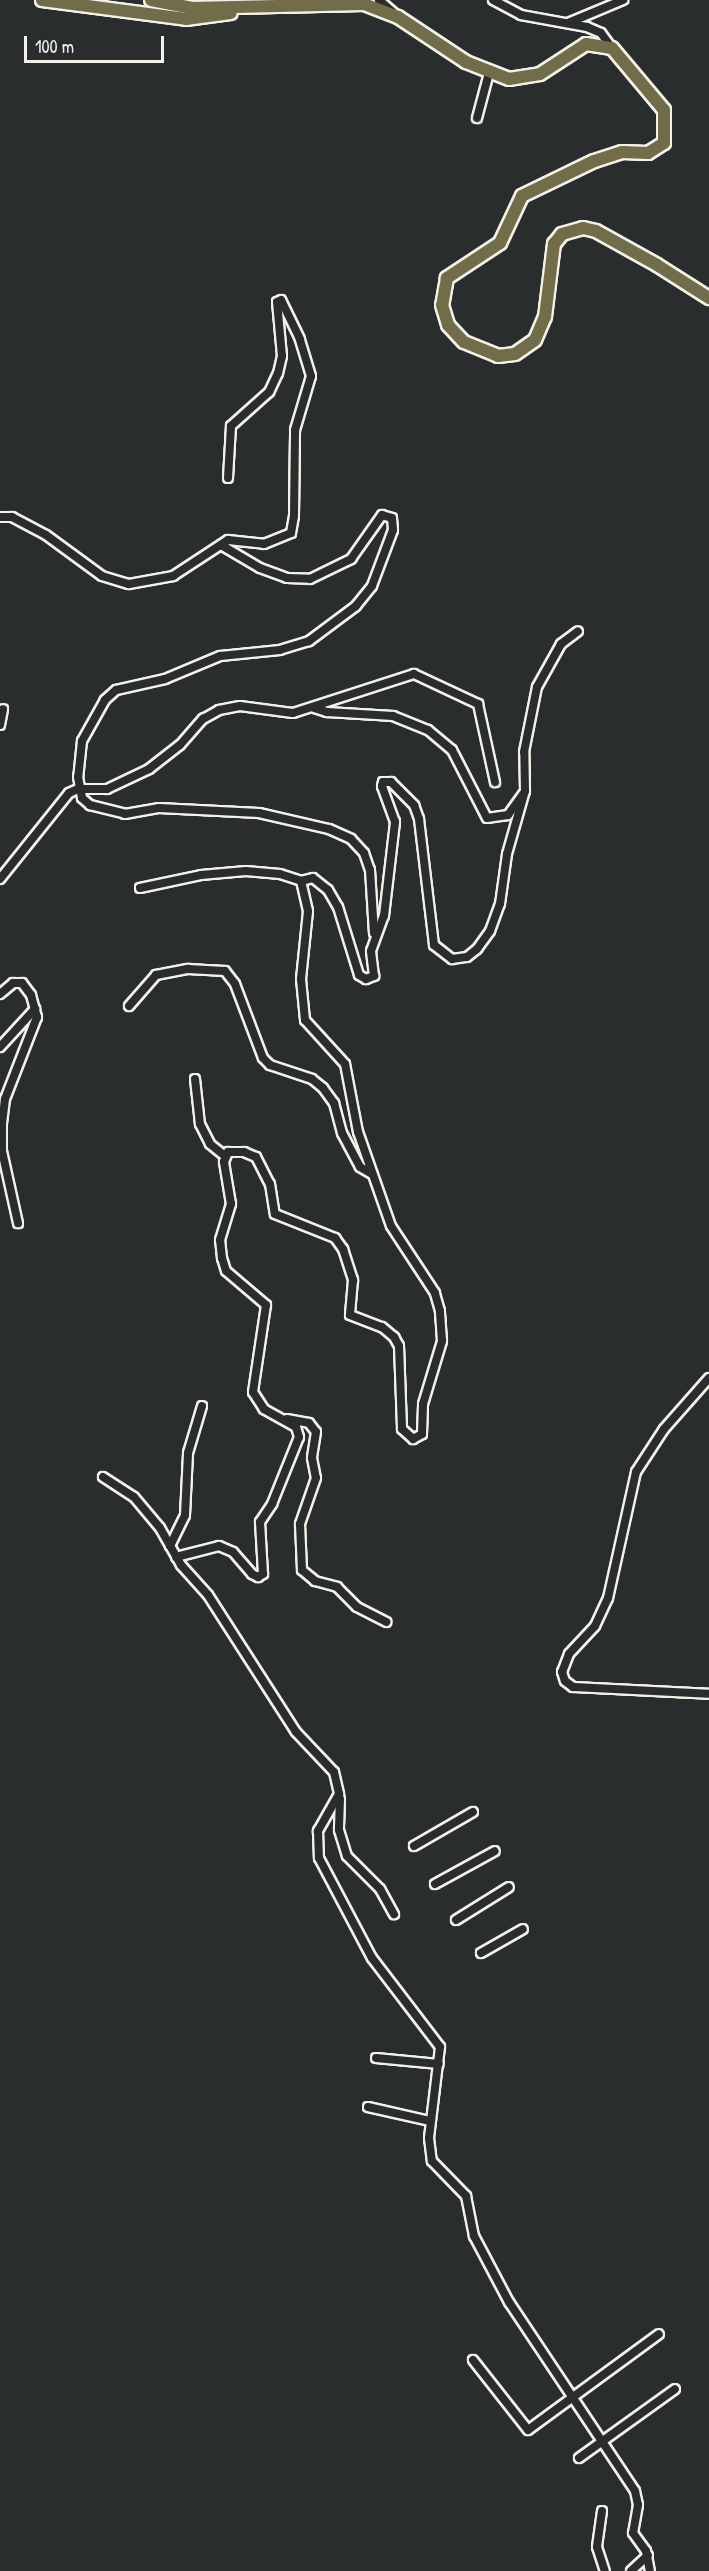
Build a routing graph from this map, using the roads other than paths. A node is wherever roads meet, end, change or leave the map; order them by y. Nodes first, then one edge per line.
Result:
1 (42, 0) edge
2 (151, 0) edge
3 (379, 0) edge
4 (493, 0) edge
5 (623, 0) edge
6 (271, 5) junction
7 (398, 17) junction
8 (567, 24) junction
9 (612, 48) junction
10 (489, 72) junction
11 (477, 118) dead end
12 (709, 298) edge
13 (228, 478) dead end
14 (0, 517) edge
15 (221, 545) junction
16 (578, 631) dead end
17 (314, 708) junction
18 (3, 709) dead end
19 (0, 725) edge
20 (495, 782) dead end
21 (78, 789) junction
22 (525, 791) junction
23 (0, 879) edge
24 (300, 881) junction
25 (140, 888) dead end
26 (374, 935) junction
27 (0, 994) edge
28 (129, 1006) dead end
29 (35, 1009) junction
30 (0, 1047) edge
31 (195, 1079) dead end
32 (225, 1156) junction
33 (372, 1174) junction
34 (18, 1223) dead end
35 (709, 1378) edge
36 (202, 1406) dead end
37 (287, 1419) junction
38 (103, 1477) dead end
39 (170, 1546) junction
40 (176, 1557) junction
41 (386, 1623) dead end
42 (709, 1695) edge
43 (339, 1794) junction
44 (473, 1812) dead end
45 (414, 1846) dead end
46 (495, 1851) dead end
47 (435, 1884) dead end
48 (509, 1887) dead end
49 (394, 1914) dead end
50 (456, 1920) dead end
51 (523, 1929) dead end
52 (481, 1953) dead end
53 (376, 2058) dead end
54 (439, 2064) junction
55 (368, 2107) dead end
56 (430, 2121) junction
57 (659, 2334) dead end
58 (473, 2360) dead end
59 (675, 2389) dead end
60 (573, 2397) junction
61 (603, 2439) junction
62 (579, 2458) dead end
63 (602, 2511) dead end
64 (648, 2555) junction
65 (605, 2571) edge
66 (631, 2571) edge
67 (650, 2571) edge

1 - 6 main road
2 - 6 main road
3 - 7 street
4 - 8 street
5 - 8 street
6 - 7 main road
7 - 10 main road
8 - 9 street
9 - 10 main road
9 - 12 main road
10 - 11 street
13 - 15 street
14 - 15 street
15 - 21 street
16 - 22 street
17 - 20 street
17 - 21 street
17 - 22 street
18 - 19 street
21 - 23 street
21 - 26 street
22 - 26 street
24 - 25 street
24 - 26 street
24 - 33 street
27 - 29 street
28 - 33 street
29 - 30 street
29 - 34 street
31 - 32 street
32 - 33 street
32 - 37 street
35 - 42 street
36 - 39 street
37 - 40 street
37 - 41 street
38 - 39 street
39 - 40 street
40 - 43 street
43 - 49 street
43 - 54 street
44 - 45 street
46 - 47 street
48 - 50 street
51 - 52 street
53 - 54 street
54 - 56 street
55 - 56 street
56 - 60 street
57 - 60 street
58 - 60 street
59 - 61 street
60 - 61 street
61 - 62 street
61 - 64 street
63 - 65 street
64 - 66 street
64 - 67 street

